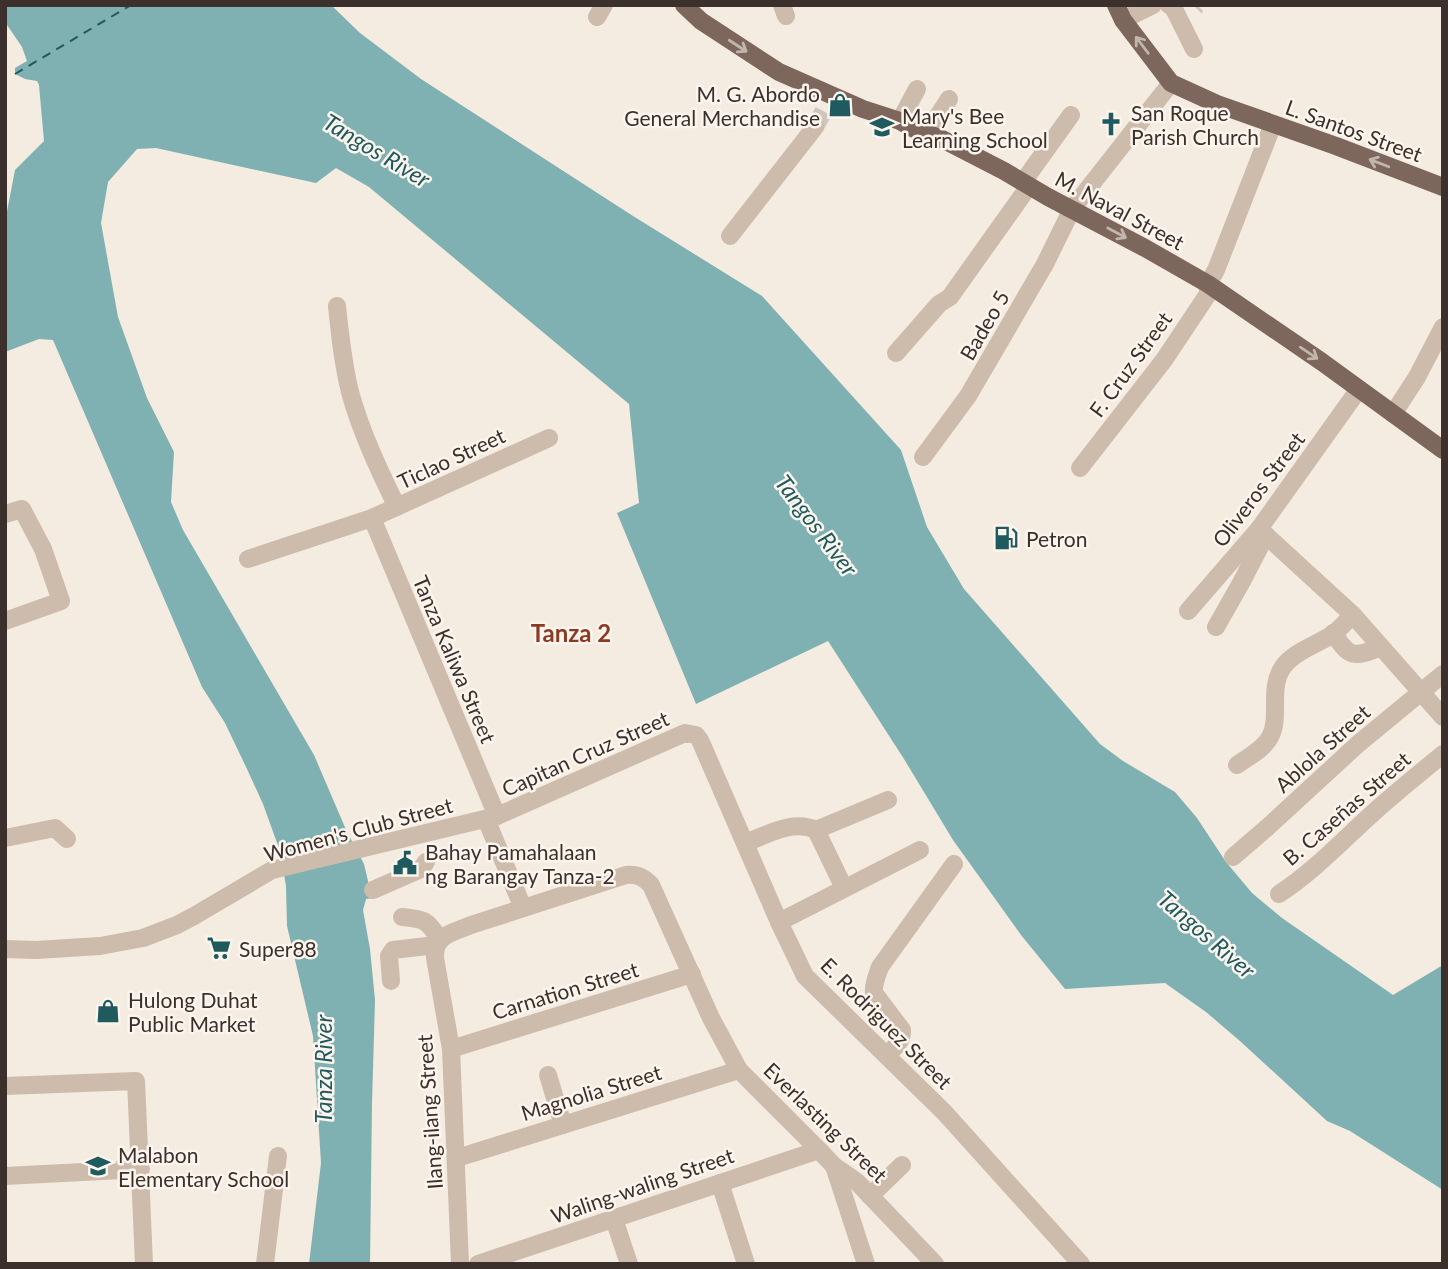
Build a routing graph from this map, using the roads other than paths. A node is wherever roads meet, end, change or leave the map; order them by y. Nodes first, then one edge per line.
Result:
1 (1153, 5) edge
2 (1195, 7) dead end
3 (693, 8) edge
4 (1173, 10) edge
5 (1119, 12) edge
6 (1194, 48) dead end
7 (1171, 83) junction
8 (916, 89) dead end
9 (949, 99) dead end
10 (1072, 115) dead end
11 (900, 121) junction
12 (1273, 124) junction
13 (815, 127) tunnel mouth
14 (927, 133) junction
15 (1026, 184) junction
16 (1443, 187) edge
17 (1072, 209) junction
18 (730, 236) dead end
19 (1208, 284) junction
20 (337, 306) dead end
21 (1443, 327) edge
22 (895, 353) dead end
23 (1359, 390) junction
24 (1393, 414) junction
25 (549, 438) dead end
26 (1443, 450) edge
27 (923, 457) dead end
28 (1080, 468) dead end
29 (397, 507) junction
30 (5, 514) edge
31 (372, 518) junction
32 (1263, 532) junction
33 (248, 559) dead end
34 (1188, 611) dead end
35 (1353, 615) junction
36 (5, 621) edge
37 (1216, 626) dead end
38 (1333, 633) junction
39 (1381, 647) junction
40 (1443, 674) edge
41 (1420, 693) junction
42 (1443, 718) edge
43 (700, 740) joint
44 (1443, 754) edge
45 (1237, 765) dead end
46 (888, 800) dead end
47 (491, 818) junction
48 (816, 830) junction
49 (5, 838) edge
50 (67, 839) dead end
51 (745, 843) junction
52 (920, 850) dead end
53 (1233, 857) dead end
54 (426, 862) dead end
55 (954, 864) dead end
56 (844, 888) junction
57 (373, 890) dead end
58 (1279, 894) dead end
59 (523, 908) junction
60 (402, 917) dead end
61 (779, 922) junction
62 (437, 947) junction
63 (5, 949) edge
64 (692, 974) junction
65 (391, 981) dead end
66 (451, 1049) junction
67 (886, 1055) junction
68 (739, 1070) junction
69 (548, 1075) dead end
70 (5, 1086) edge
71 (563, 1125) junction
72 (819, 1150) junction
73 (278, 1156) dead end
74 (457, 1158) junction
75 (902, 1165) dead end
76 (834, 1166) junction
77 (141, 1169) junction
78 (5, 1176) edge
79 (720, 1183) junction
80 (870, 1196) junction
81 (614, 1219) junction
82 (515, 1258) edge
83 (144, 1264) edge
84 (265, 1264) edge
85 (460, 1264) edge
86 (478, 1264) edge
87 (629, 1264) edge
88 (746, 1264) edge
89 (866, 1264) edge
90 (935, 1264) edge
91 (1081, 1264) edge

1 - 5 street
2 - 4 street
3 -> 11 main road, M. Naval Street
4 - 6 street
7 -> 5 main road
7 - 12 main road, L. Santos Street
7 - 17 street, Badeo 5
8 - 11 street
9 - 14 street
10 - 15 street
11 - 14 main road, M. Naval Street
16 -> 12 main road, L. Santos Street
12 - 19 street, F. Cruz Street
13 - 18 street
14 - 15 main road, M. Naval Street
15 - 17 main road, M. Naval Street
15 - 22 street
17 -> 19 main road, M. Naval Street
17 - 27 street, Badeo 5
19 -> 23 main road, M. Naval Street
19 - 28 street, F. Cruz Street
20 - 29 street
21 - 24 street
23 - 24 main road, M. Naval Street
23 - 32 street, Oliveros Street
24 - 26 main road, M. Naval Street
25 - 29 street, Ticlao Street
29 - 31 street, Ticlao Street
30 - 36 street
31 - 33 street, Ticlao Street
31 - 47 street, Tanza Kaliwa Street
32 - 34 street, Oliveros Street
32 - 35 street
32 - 37 street
35 - 38 street
35 - 39 street
38 - 39 street
38 - 45 street
39 - 41 street
40 - 41 street, Ablola Street
41 - 42 street
41 - 53 street, Ablola Street
43 - 47 street, Capitan Cruz Street
43 - 51 street, E. Rodriguez Street
44 - 58 street, B. Caseñas Street
46 - 48 street
47 - 59 street, Tanza Kaliwa Street
47 - 63 street, Women's Club Street
48 - 51 street
48 - 56 street
49 - 50 street
51 - 61 street, E. Rodriguez Street
52 - 56 street
54 - 57 street
55 - 67 street
56 - 61 street
59 - 62 street
59 - 64 street, Everlasting Street
60 - 62 street
61 - 67 street, E. Rodriguez Street
62 - 65 street
62 - 66 street, Ilang-ilang Street
64 - 66 street, Carnation Street
64 - 68 street, Everlasting Street
66 - 74 street, Ilang-ilang Street
67 - 91 street, E. Rodriguez Street
68 - 71 street, Magnolia Street
68 - 72 street, Everlasting Street
69 - 71 street
70 - 77 street
71 - 74 street, Magnolia Street
72 - 76 street, Everlasting Street
72 - 79 street, Waling-waling Street
73 - 84 street
74 - 85 street, Ilang-ilang Street
75 - 80 street
76 - 80 street, Everlasting Street
76 - 89 street
77 - 78 street
77 - 83 street
79 - 81 street, Waling-waling Street
79 - 88 street
80 - 90 street, Everlasting Street
81 - 82 street, Waling-waling Street
81 - 87 street
82 - 86 street, Waling-waling Street

